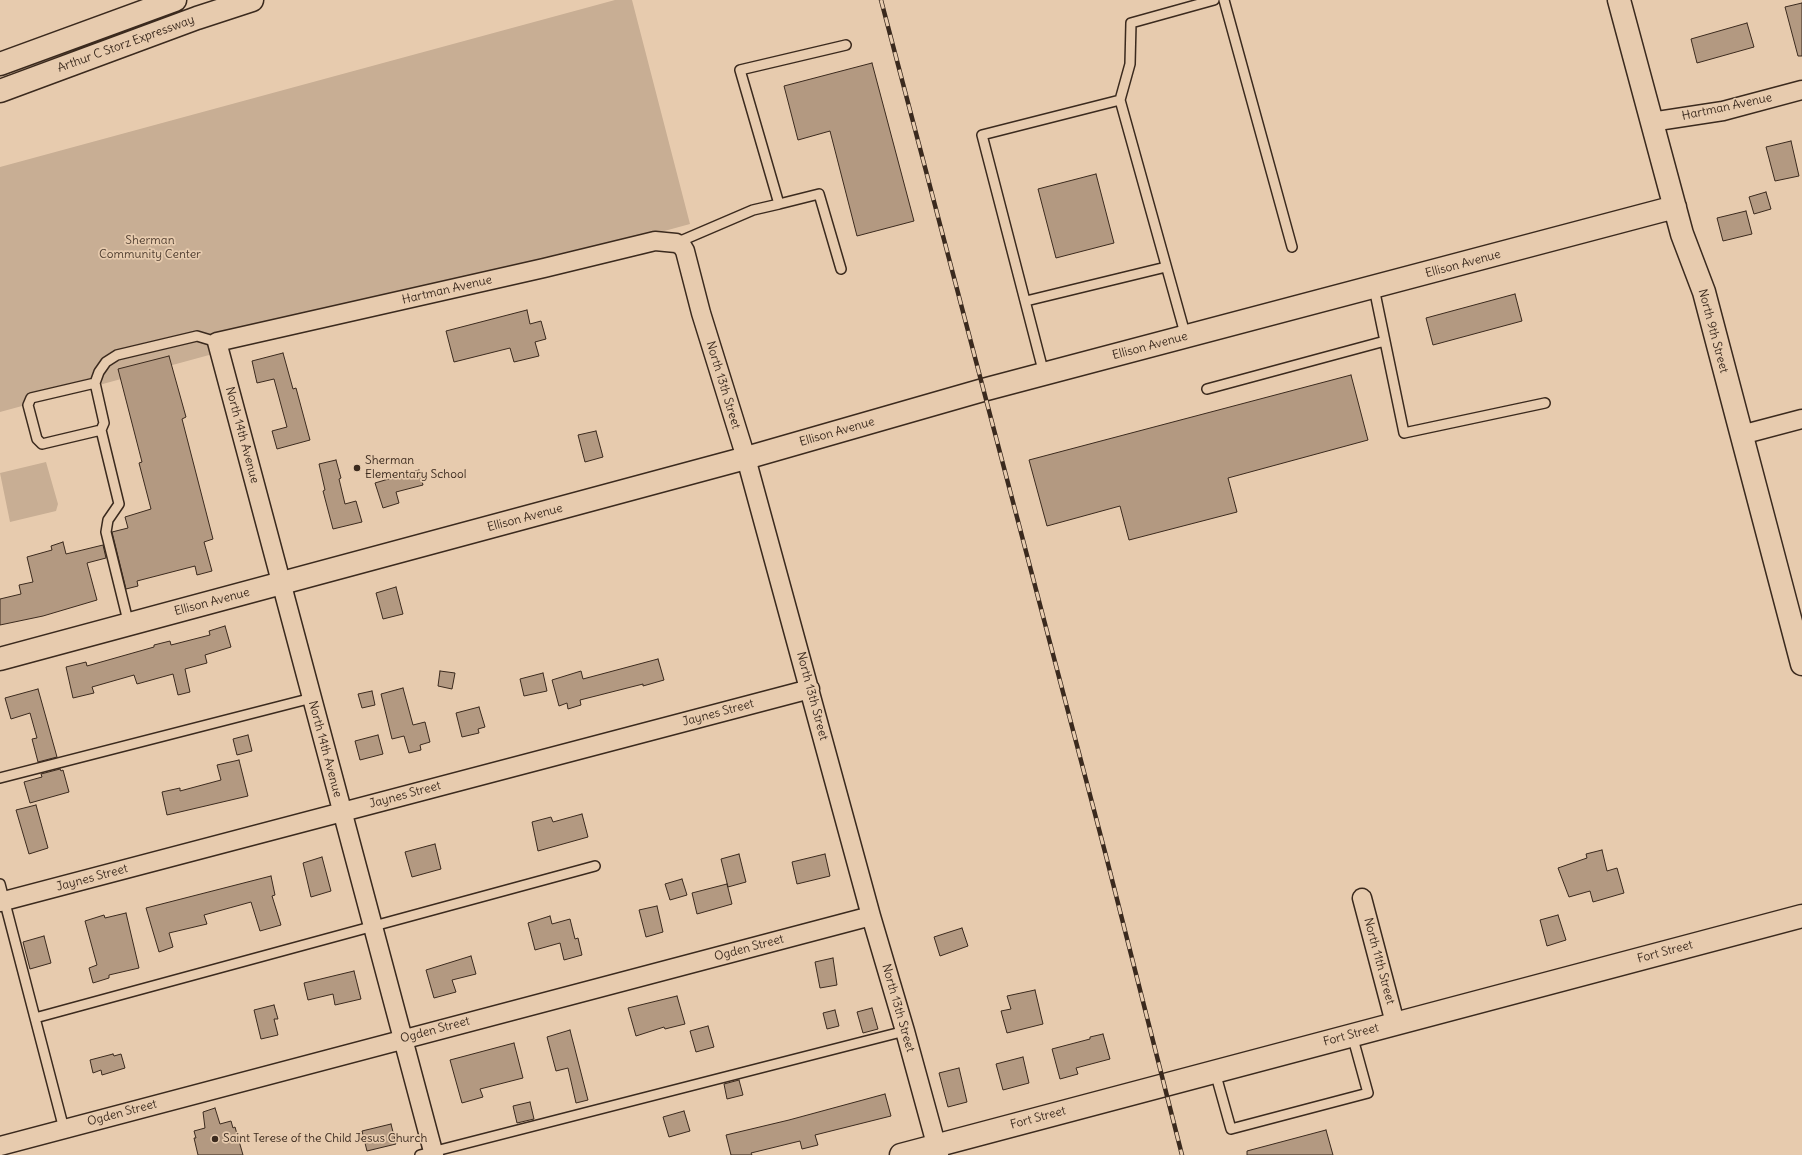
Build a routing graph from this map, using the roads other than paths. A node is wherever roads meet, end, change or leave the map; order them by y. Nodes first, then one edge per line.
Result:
1 (175, 0) edge
2 (252, 0) edge
3 (1214, 0) edge
4 (1224, 0) edge
5 (1619, 0) edge
6 (846, 45) dead end
7 (0, 64) edge
8 (1802, 90) edge
9 (0, 91) edge
10 (1120, 100) junction
11 (1652, 122) junction
12 (779, 204) junction
13 (1675, 207) junction
14 (676, 243) junction
15 (1292, 247) dead end
16 (1166, 267) junction
17 (841, 269) dead end
18 (1374, 288) junction
19 (1026, 302) junction
20 (1186, 337) junction
21 (1385, 341) junction
22 (218, 342) junction
23 (1044, 374) junction
24 (95, 383) junction
25 (1207, 389) dead end
26 (1545, 403) dead end
27 (1802, 419) edge
28 (101, 430) junction
29 (1741, 435) junction
30 (746, 458) junction
31 (282, 584) junction
32 (129, 625) junction
33 (0, 659) edge
34 (1802, 664) edge
35 (810, 689) junction
36 (312, 698) junction
37 (0, 778) edge
38 (342, 812) junction
39 (594, 866) dead end
40 (0, 884) edge
41 (1362, 898) dead end
42 (2, 902) edge
43 (871, 916) junction
44 (1802, 916) edge
45 (373, 928) junction
46 (35, 1018) junction
47 (1396, 1024) junction
48 (905, 1031) junction
49 (1352, 1035) junction
50 (403, 1038) junction
51 (1215, 1072) junction
52 (64, 1129) junction
53 (0, 1146) edge
54 (938, 1150) edge
55 (429, 1154) edge
56 (901, 1155) edge

1 - 7 main road, Arthur C Storz Expressway
2 - 9 main road, Arthur C Storz Expressway
3 - 10 lane
4 - 15 lane
5 - 11 main road, North 9th Street
6 - 12 lane
8 - 11 street, Hartman Avenue
10 - 16 lane
10 - 19 lane
11 - 13 main road, North 9th Street
12 - 14 lane
12 - 17 lane
13 - 18 main road, Ellison Avenue
13 - 29 main road, North 9th Street
14 - 22 street, Hartman Avenue
14 - 30 street, North 13th Street
16 - 19 lane
16 - 20 lane
18 - 20 main road, Ellison Avenue
18 - 21 lane
19 - 23 lane
20 - 23 main road, Ellison Avenue
21 - 25 lane
21 - 26 lane
22 - 24 lane
22 - 31 street, North 14th Avenue
23 - 30 main road, Ellison Avenue
24 - 28 lane
24 - 28 lane
27 - 29 street
28 - 32 lane
29 - 34 main road, North 9th Street
30 - 31 main road, Ellison Avenue
30 - 35 street, North 13th Street
31 - 32 main road, Ellison Avenue
31 - 36 street, North 14th Avenue
32 - 33 main road, Ellison Avenue
35 - 38 street, Jaynes Street
35 - 43 street, North 13th Street
36 - 37 lane
36 - 38 street, North 14th Avenue
38 - 42 street, Jaynes Street
38 - 45 street, North 14th Avenue
39 - 45 lane
40 - 42 lane
41 - 47 street, North 11th Street
42 - 46 lane
43 - 48 street, North 13th Street
43 - 50 street, Ogden Street
44 - 47 main road, Fort Street
45 - 46 lane
45 - 50 street, North 14th Avenue
46 - 52 lane
47 - 49 main road, Fort Street
48 - 54 street, North 13th Street
48 - 55 lane
49 - 51 main road, Fort Street
49 - 51 lane
50 - 52 street, Ogden Street
50 - 55 street, North 14th Avenue
51 - 54 main road, Fort Street
52 - 53 street, Ogden Street
54 - 56 main road, Fort Street

